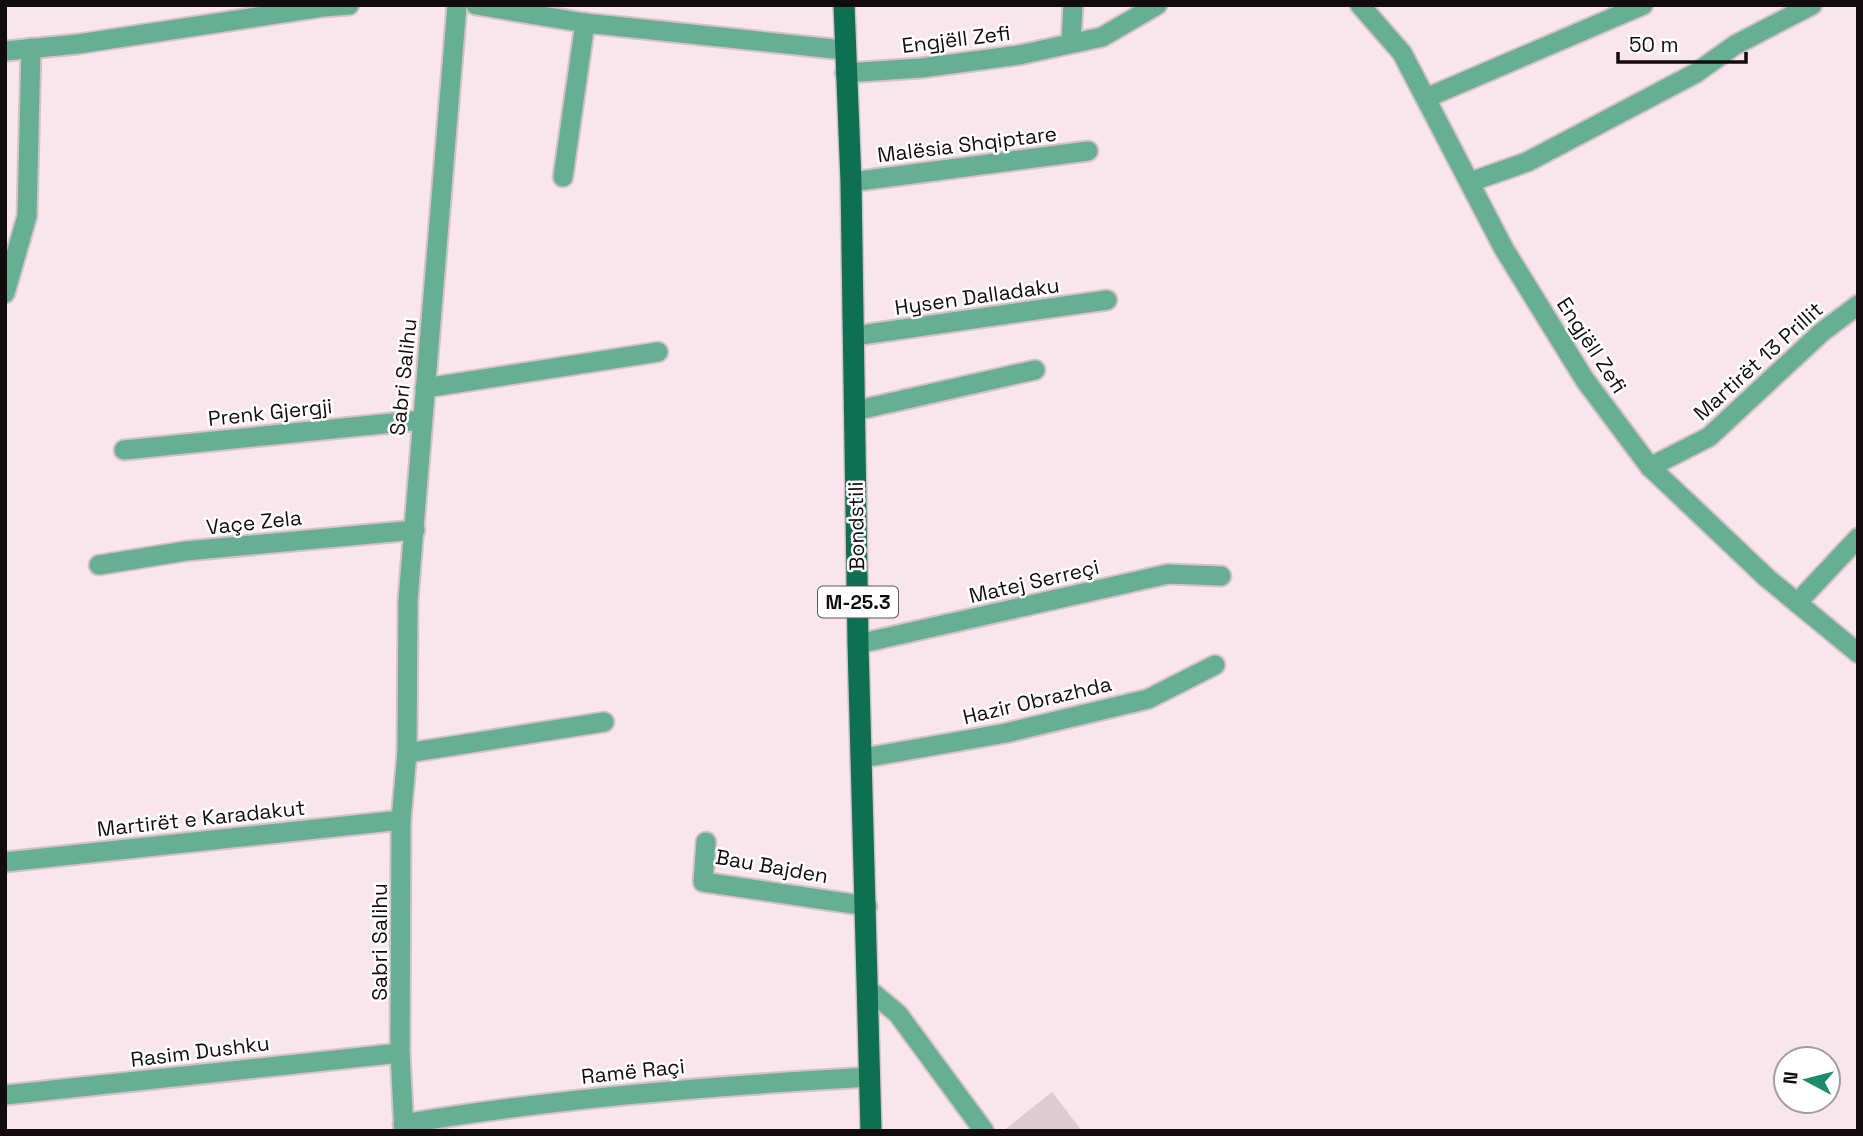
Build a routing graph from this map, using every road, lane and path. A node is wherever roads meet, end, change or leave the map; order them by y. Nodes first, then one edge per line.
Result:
1 (349, 5) edge
2 (457, 5) edge
3 (476, 5) edge
4 (844, 5) edge
5 (1073, 5) edge
6 (1157, 5) edge
7 (1360, 5) edge
8 (1643, 5) edge
9 (1812, 5) edge
10 (584, 23) junction
11 (1071, 44) junction
12 (31, 48) junction
13 (844, 50) junction
14 (5, 51) edge
15 (845, 72) junction
16 (1426, 98) junction
17 (1088, 151) dead end
18 (563, 177) dead end
19 (851, 182) junction
20 (1470, 182) junction
21 (5, 293) edge
22 (1107, 300) dead end
23 (1858, 305) edge
24 (853, 336) junction
25 (658, 352) dead end
26 (1035, 370) dead end
27 (425, 388) junction
28 (854, 411) junction
29 (422, 421) junction
30 (124, 450) dead end
31 (1650, 467) junction
32 (415, 530) junction
33 (1858, 538) edge
34 (99, 565) dead end
35 (1221, 576) dead end
36 (1797, 603) junction
37 (858, 644) junction
38 (1858, 653) edge
39 (1215, 665) dead end
40 (604, 722) dead end
41 (407, 753) junction
42 (863, 758) junction
43 (401, 820) junction
44 (706, 842) dead end
45 (5, 862) edge
46 (867, 906) junction
47 (867, 988) junction
48 (400, 1053) junction
49 (869, 1077) junction
50 (5, 1095) edge
51 (403, 1127) edge
52 (871, 1131) edge
53 (984, 1131) edge

1 - 12 street
2 - 27 street, Sabri Salihu
3 - 10 street
4 - 13 main road, Bondstili / M-25.3
5 - 11 street
6 - 11 street, Engjëll Zefi
7 - 16 street, Engjëll Zefi
8 - 16 street
9 - 20 street
10 - 13 street
10 - 18 street
11 - 15 street, Engjëll Zefi
12 - 14 street
12 - 21 street
13 - 15 main road, Bondstili / M-25.3
15 - 19 main road, Bondstili / M-25.3
16 - 20 street, Engjëll Zefi
17 - 19 street, Malësia Shqiptare
19 - 24 main road, Bondstili / M-25.3
20 - 31 street, Engjëll Zefi
22 - 24 street, Hysen Dalladaku
23 - 31 street, Martirët 13 Prillit
24 - 28 main road, Bondstili / M-25.3
25 - 27 street
26 - 28 street
27 - 29 street, Sabri Salihu
28 - 37 main road, Bondstili / M-25.3
29 - 30 street, Prenk Gjergji
29 - 32 street, Sabri Salihu
31 - 36 street, Engjëll Zefi
32 - 34 street, Vaçe Zela
32 - 41 street, Sabri Salihu
33 - 36 street
35 - 37 street, Matej Serreçi
36 - 38 street, Engjëll Zefi
37 - 42 main road, Bondstili / M-25.3
39 - 42 street, Hazir Obrazhda
40 - 41 street
41 - 43 street, Sabri Salihu
42 - 46 main road, Bondstili / M-25.3
43 - 45 street, Martirët e Karadakut
43 - 48 street, Sabri Salihu
44 - 46 street, Bau Bajden
46 - 47 main road, Bondstili / M-25.3
47 - 49 main road, Bondstili / M-25.3
47 - 53 street
48 - 50 street, Rasim Dushku
48 - 51 street, Sabri Salihu
49 - 51 street, Ramë Raçi
49 - 52 main road, Bondstili / M-25.3

